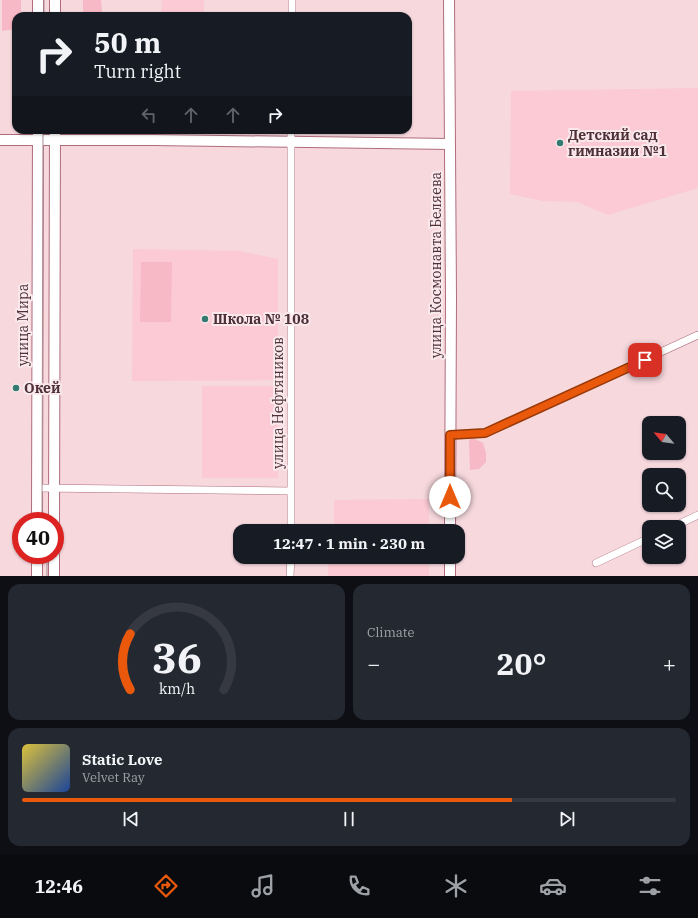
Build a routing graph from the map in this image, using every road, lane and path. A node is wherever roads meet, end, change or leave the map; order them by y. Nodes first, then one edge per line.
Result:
1 (38, 0) edge
2 (55, 0) edge
3 (292, 0) edge
4 (450, 0) edge
5 (38, 12) edge
6 (55, 12) edge
7 (292, 12) edge
8 (290, 134) edge
9 (38, 135) edge
10 (55, 135) edge
11 (0, 140) edge
12 (290, 142) junction
13 (450, 144) junction
14 (698, 336) edge
15 (450, 435) junction
16 (37, 488) junction
17 (54, 488) junction
18 (291, 491) junction
19 (37, 512) edge
20 (54, 512) edge
21 (698, 515) edge
22 (686, 521) edge
23 (291, 524) edge
24 (450, 524) edge
25 (642, 541) edge
26 (596, 563) dead end
27 (37, 564) edge
28 (54, 564) edge
29 (291, 564) edge
30 (450, 564) edge
31 (37, 576) edge
32 (54, 576) edge
33 (290, 576) edge
34 (450, 576) edge

1 - 5 street
2 - 6 street
3 - 7 street
4 - 13 street, улица Космонавта Беляева
8 - 12 street, улица Нефтяников
9 - 10 street
9 - 11 street
9 - 16 street, улица Мира
10 - 12 street
10 - 17 street
12 - 13 street
12 - 18 street, улица Нефтяников
13 - 15 street, улица Космонавта Беляева
14 - 15 street
15 - 24 street, улица Космонавта Беляева
16 - 17 street
16 - 19 street, улица Мира
17 - 18 street
17 - 20 street
18 - 23 street, улица Нефтяников
21 - 22 street
25 - 26 street
27 - 31 street
28 - 32 street
29 - 33 street
30 - 34 street

